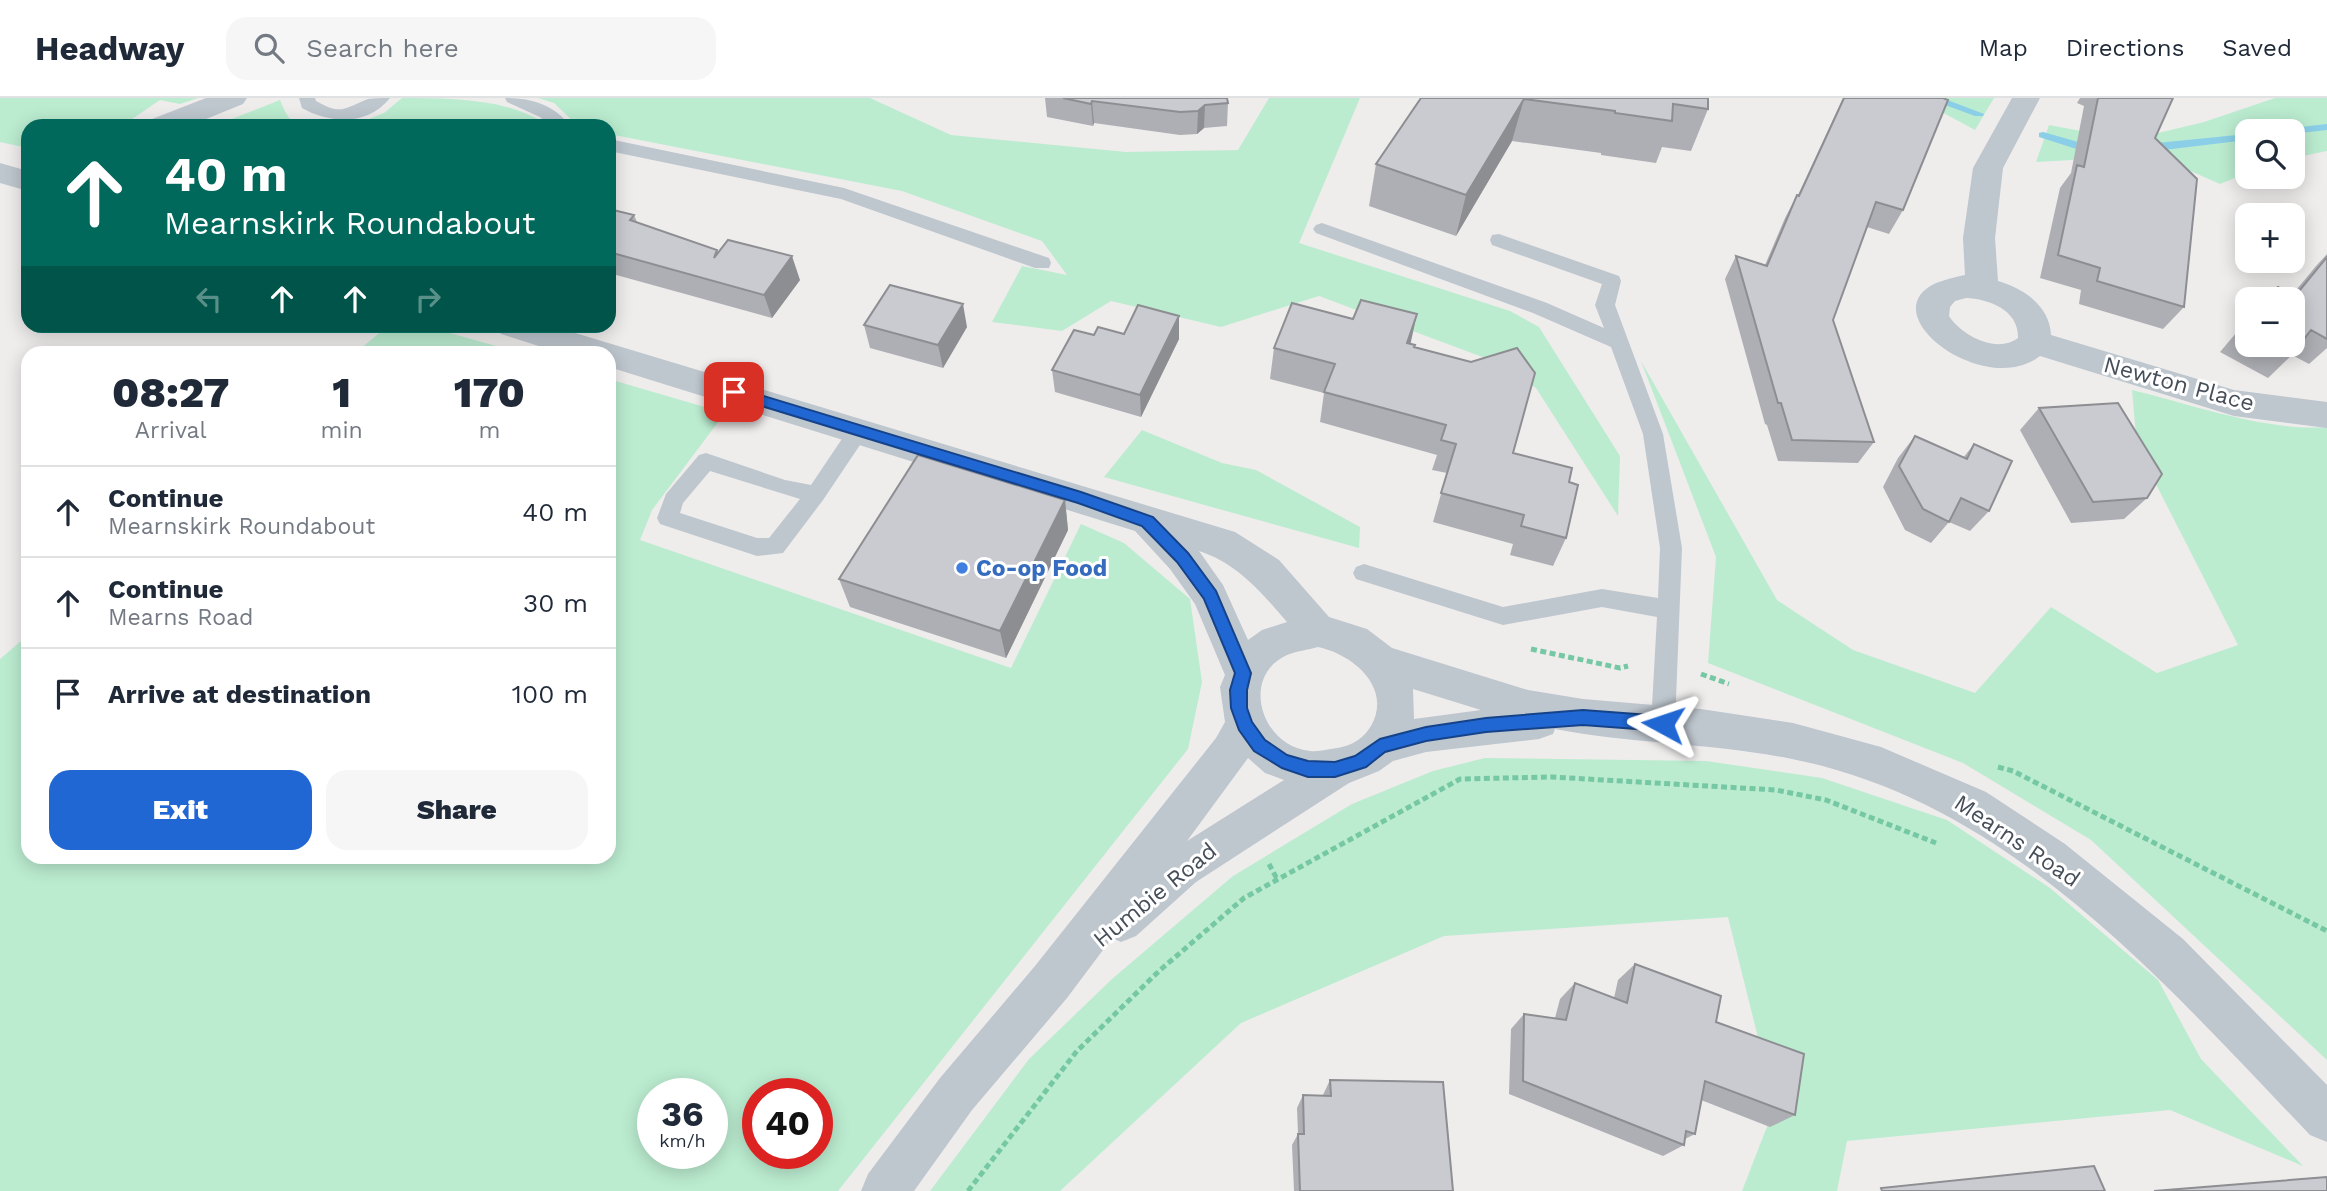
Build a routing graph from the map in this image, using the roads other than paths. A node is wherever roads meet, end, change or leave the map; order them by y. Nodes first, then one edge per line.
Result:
1 (233, 98) edge
2 (307, 98) edge
3 (382, 98) edge
4 (513, 98) edge
5 (2026, 98) edge
6 (180, 119) edge
7 (553, 119) edge
8 (616, 146) edge
9 (0, 173) edge
10 (21, 179) edge
11 (1322, 229) dead end
12 (1499, 240) dead end
13 (1042, 263) dead end
14 (1982, 287) junction
15 (536, 333) edge
16 (1616, 341) junction
17 (2034, 342) junction
18 (580, 346) edge
19 (616, 357) edge
20 (2327, 415) edge
21 (859, 430) junction
22 (816, 494) junction
23 (1147, 522) junction
24 (1364, 573) dead end
25 (1667, 609) junction
26 (1318, 631) junction
27 (1381, 662) junction
28 (1243, 673) junction
29 (1583, 717) junction
30 (1663, 724) junction
31 (1245, 725) junction
32 (1380, 746) junction
33 (1335, 770) junction
34 (1051, 982) junction
35 (2327, 1118) edge
36 (885, 1191) edge

1 - 6 street
2 - 3 lane
4 - 7 lane
5 - 14 street
8 - 13 lane
9 - 10 street
11 - 16 lane
12 - 16 lane
14 - 17 street
14 - 17 street
15 - 18 street
16 - 25 lane
17 - 20 street, Newton Place
19 - 21 street
21 - 22 lane
21 - 23 street
22 - 22 lane
23 - 26 street
23 - 28 street
24 - 25 lane
25 - 30 lane
26 - 27 street
26 - 28 street
27 - 29 street, Mearns Road
27 - 32 street
28 - 31 street
29 - 30 street, Mearns Road
29 - 32 street, Mearns Road
30 - 35 street, Mearns Road
31 - 33 street
31 - 34 street, Humbie Road
32 - 33 street
33 - 34 street, Humbie Road
34 - 36 street, Humbie Road

